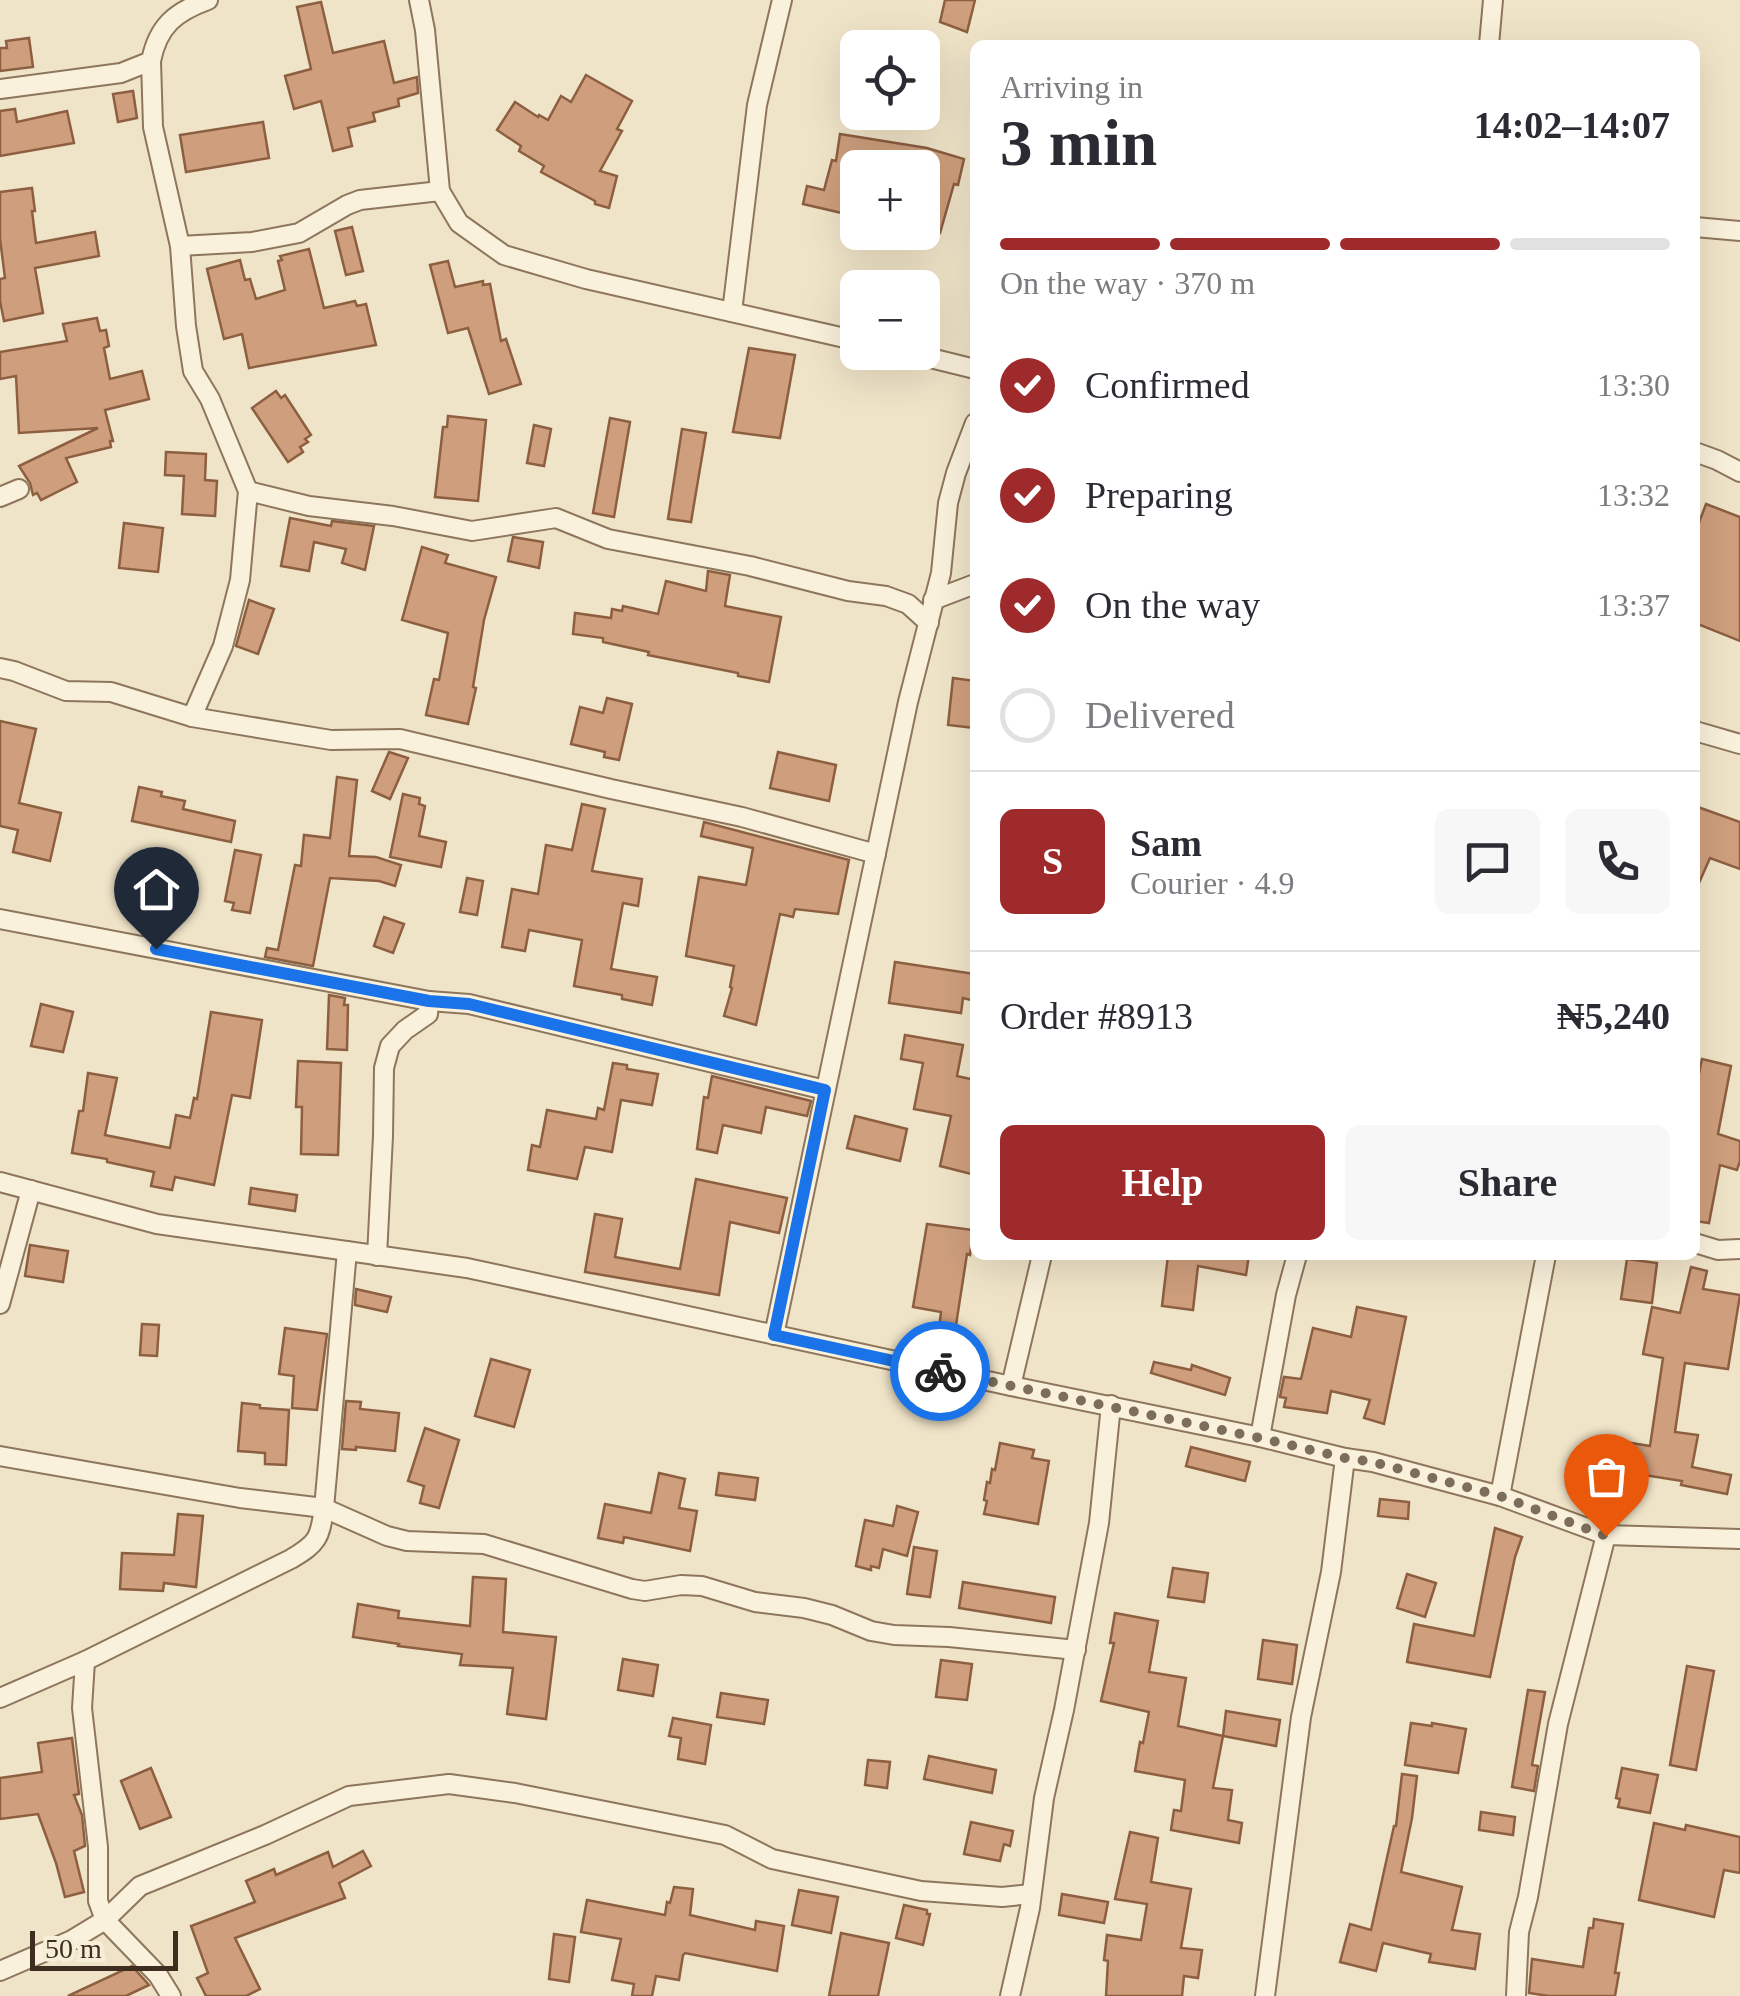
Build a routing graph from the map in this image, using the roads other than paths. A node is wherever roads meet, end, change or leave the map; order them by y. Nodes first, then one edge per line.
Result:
1 (208, 0) edge
2 (419, 0) edge
3 (782, 0) edge
4 (1493, 0) edge
5 (1490, 40) edge
6 (151, 61) junction
7 (0, 89) edge
8 (440, 191) junction
9 (1700, 228) edge
10 (1740, 231) edge
11 (180, 246) junction
12 (732, 312) junction
13 (840, 337) edge
14 (940, 360) edge
15 (970, 367) edge
16 (970, 436) edge
17 (1700, 454) edge
18 (1740, 472) edge
19 (18, 489) dead end
20 (248, 491) junction
21 (0, 496) edge
22 (970, 586) edge
23 (932, 600) junction
24 (928, 623) junction
25 (0, 668) edge
26 (192, 717) junction
27 (1700, 732) edge
28 (1740, 744) edge
29 (876, 854) junction
30 (0, 919) edge
31 (429, 1001) junction
32 (825, 1090) junction
33 (0, 1182) edge
34 (31, 1190) junction
35 (1700, 1244) edge
36 (1740, 1248) edge
37 (347, 1252) junction
38 (376, 1256) junction
39 (1041, 1260) edge
40 (1296, 1260) edge
41 (1545, 1260) edge
42 (0, 1304) edge
43 (774, 1335) junction
44 (1011, 1386) junction
45 (1110, 1406) junction
46 (1260, 1438) junction
47 (0, 1456) edge
48 (1345, 1458) junction
49 (1500, 1496) junction
50 (324, 1508) junction
51 (1606, 1536) junction
52 (1740, 1540) edge
53 (1076, 1650) junction
54 (86, 1661) junction
55 (0, 1698) edge
56 (1032, 1894) junction
57 (104, 1920) junction
58 (0, 1971) edge
59 (171, 1996) edge
60 (1010, 1996) edge
61 (1265, 1996) edge
62 (1516, 1996) edge

1 - 6 street
2 - 8 street
3 - 12 street
4 - 5 street
6 - 7 street
6 - 11 street
8 - 11 street
8 - 12 street
9 - 10 street
11 - 20 street
12 - 13 street
14 - 15 street
16 - 23 street
17 - 18 street
19 - 21 street
20 - 24 street
20 - 26 street
22 - 23 street
23 - 24 street
24 - 29 street
25 - 26 street
26 - 29 street
27 - 28 street
29 - 32 street
30 - 31 street
31 - 32 street
31 - 38 street
32 - 43 street
33 - 34 street
34 - 37 street
34 - 42 street
35 - 36 street
37 - 38 street
37 - 50 street
38 - 43 street
39 - 44 street
40 - 46 street
41 - 49 street
43 - 44 street
44 - 45 street
45 - 46 street
45 - 53 street
46 - 48 street
47 - 50 street
48 - 49 street
48 - 61 street
49 - 51 street
50 - 53 street
50 - 54 street
51 - 52 street
51 - 62 street
53 - 56 street
54 - 55 street
54 - 57 street
56 - 57 street
56 - 60 street
57 - 58 street
57 - 59 street

